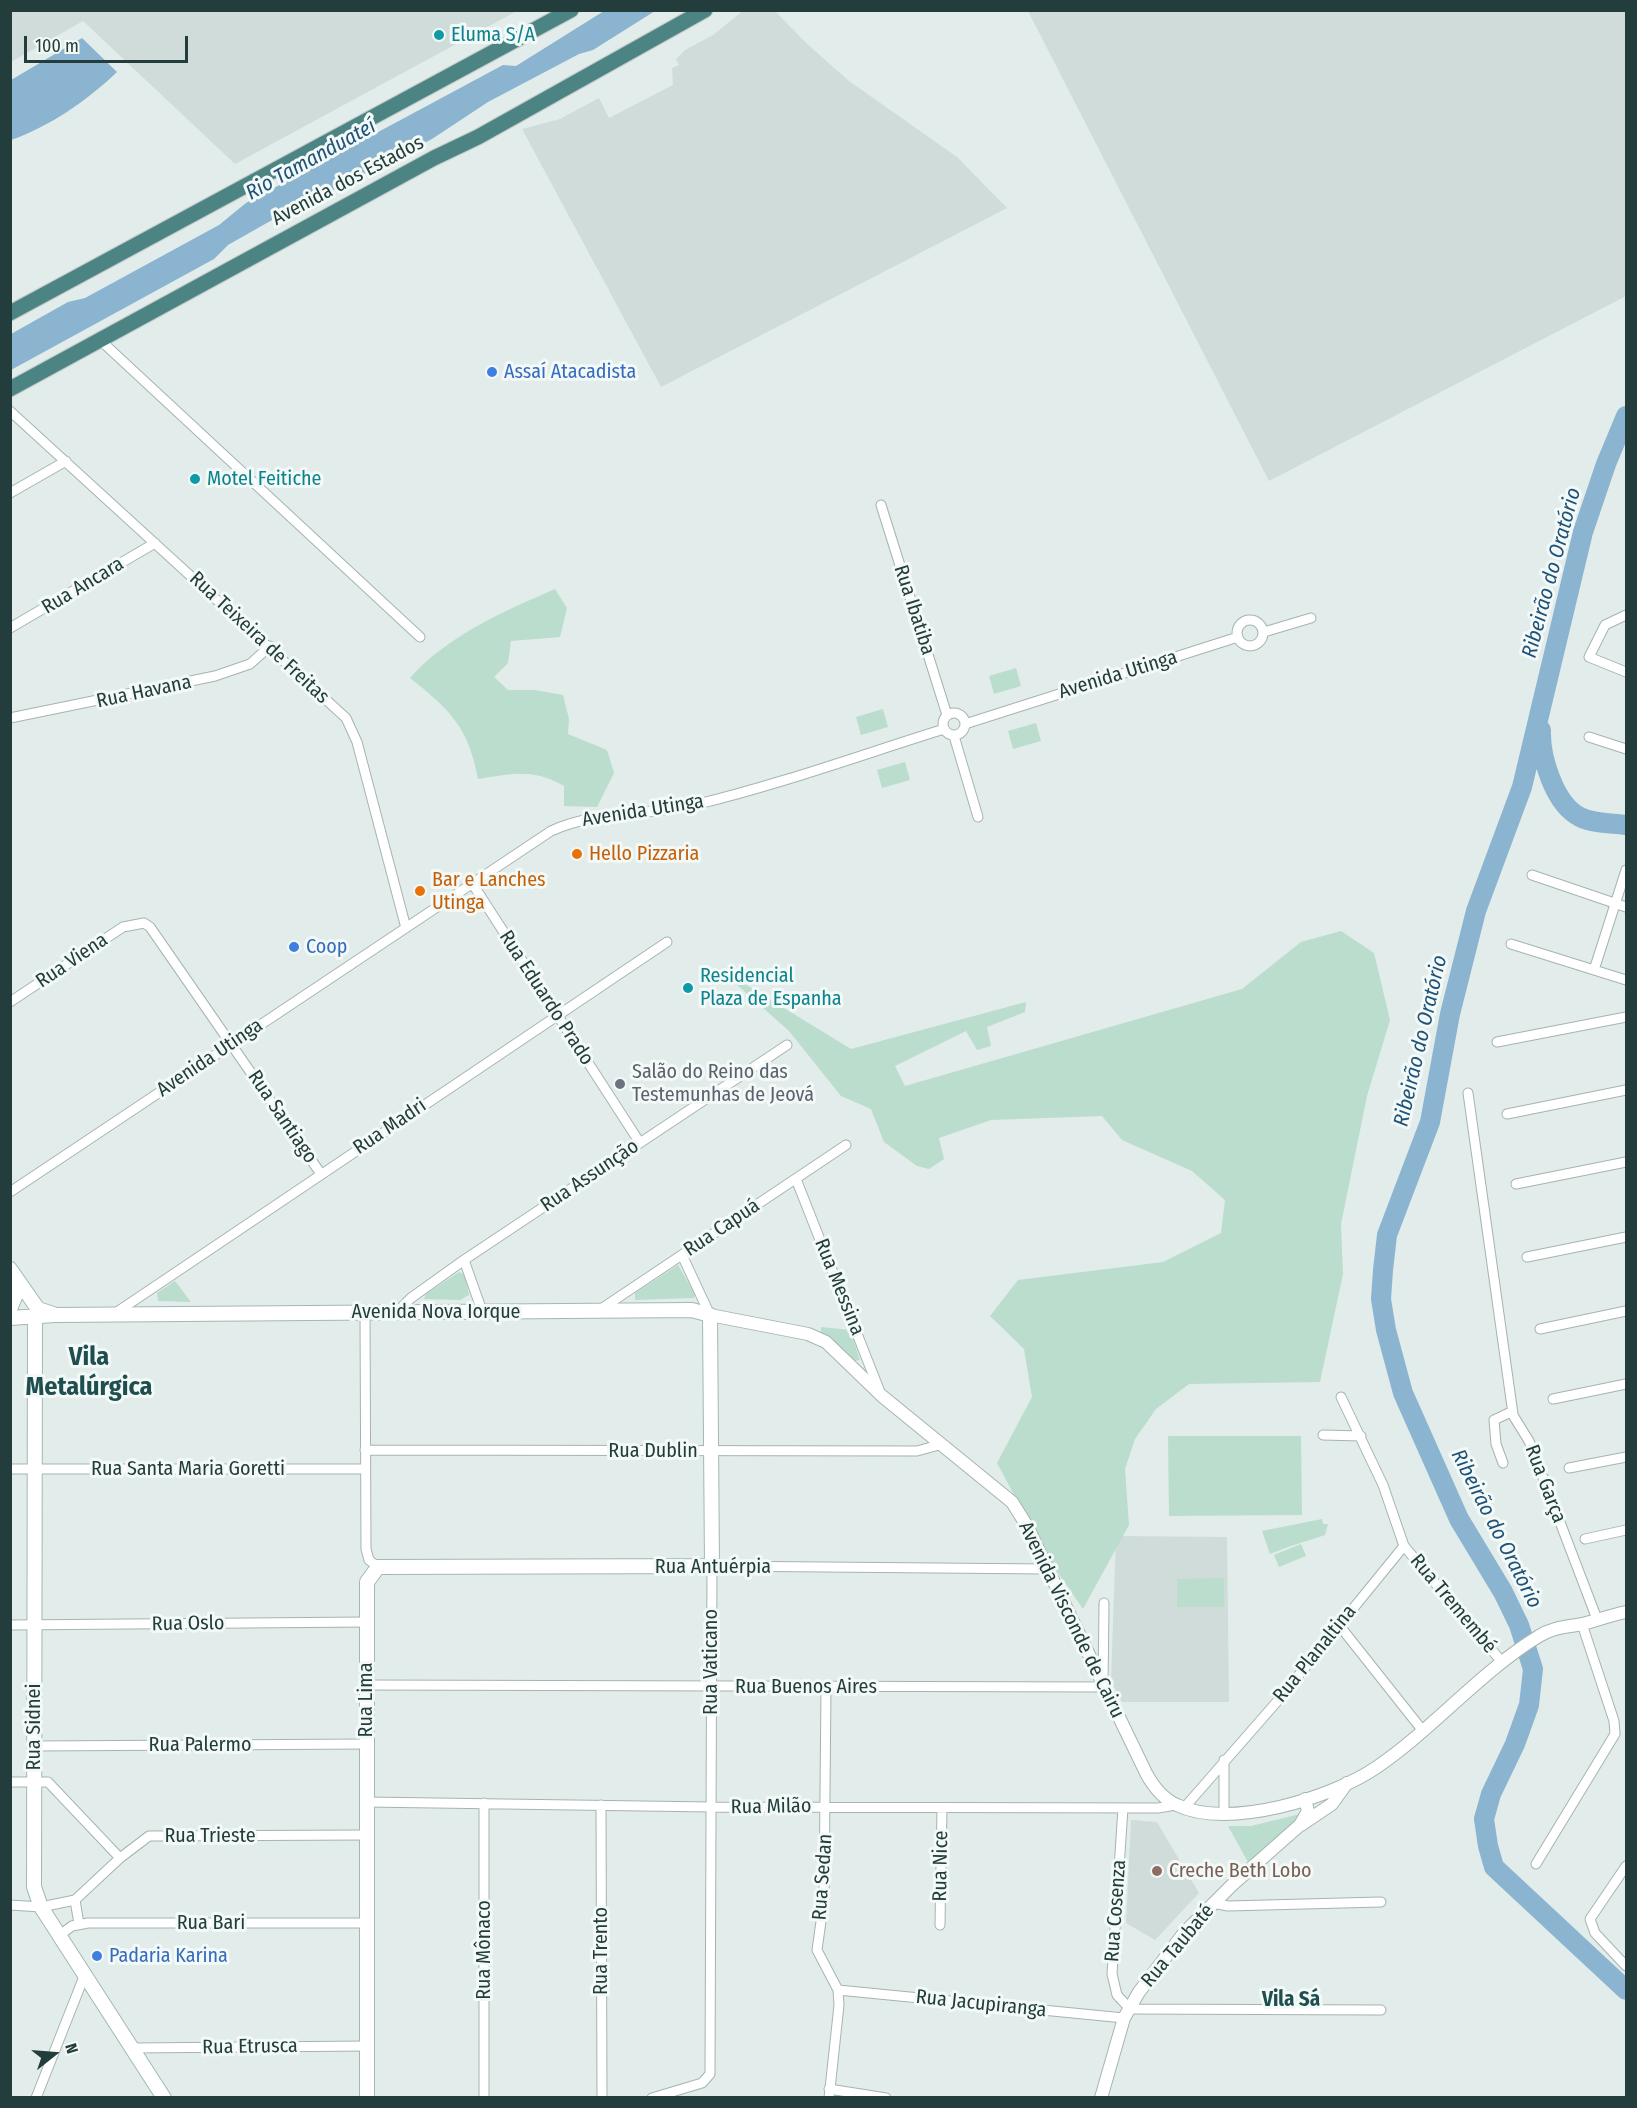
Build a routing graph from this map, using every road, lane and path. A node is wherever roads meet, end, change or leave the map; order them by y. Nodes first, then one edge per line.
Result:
1 (571, 10) edge
2 (705, 10) edge
3 (10, 313) edge
4 (99, 339) junction
5 (10, 389) edge
6 (10, 411) edge
7 (66, 461) junction
8 (10, 493) edge
9 (881, 505) dead end
10 (155, 543) junction
11 (1626, 615) edge
12 (1311, 618) dead end
13 (10, 628) edge
14 (1264, 632) junction
15 (420, 637) dead end
16 (1238, 637) junction
17 (270, 646) junction
18 (1626, 672) edge
19 (947, 715) junction
20 (10, 718) edge
21 (965, 724) junction
22 (944, 729) junction
23 (954, 736) junction
24 (1589, 737) dead end
25 (1626, 750) edge
26 (978, 817) dead end
27 (1626, 870) edge
28 (1532, 875) dead end
29 (472, 884) junction
30 (1616, 903) junction
31 (1626, 907) edge
32 (134, 923) joint
33 (406, 928) junction
34 (667, 942) dead end
35 (1511, 944) dead end
36 (1594, 970) junction
37 (1626, 980) edge
38 (10, 1002) edge
39 (558, 1014) junction
40 (1626, 1017) edge
41 (1497, 1042) dead end
42 (232, 1043) junction
43 (787, 1045) dead end
44 (1626, 1090) edge
45 (1468, 1093) dead end
46 (1507, 1114) dead end
47 (640, 1143) junction
48 (846, 1145) dead end
49 (1626, 1162) edge
50 (321, 1174) junction
51 (796, 1179) junction
52 (1516, 1184) dead end
53 (10, 1192) edge
54 (1626, 1237) edge
55 (682, 1255) junction
56 (1527, 1257) dead end
57 (464, 1260) junction
58 (12, 1272) edge
59 (10, 1309) edge
60 (483, 1311) junction
61 (598, 1311) junction
62 (1626, 1311) edge
63 (365, 1312) junction
64 (398, 1312) junction
65 (114, 1314) junction
66 (55, 1315) junction
67 (710, 1315) junction
68 (10, 1318) edge
69 (35, 1318) junction
70 (1539, 1329) dead end
71 (814, 1335) joint
72 (1626, 1384) edge
73 (882, 1396) junction
74 (1341, 1397) dead end
75 (1553, 1399) dead end
76 (1513, 1414) junction
77 (1323, 1435) dead end
78 (1361, 1436) junction
79 (939, 1445) junction
80 (365, 1450) junction
81 (710, 1450) junction
82 (1626, 1457) edge
83 (1503, 1463) dead end
84 (1569, 1468) dead end
85 (10, 1469) edge
86 (34, 1469) junction
87 (365, 1469) junction
88 (1626, 1530) edge
89 (1585, 1539) dead end
90 (1404, 1546) junction
91 (712, 1566) junction
92 (378, 1567) junction
93 (1047, 1569) junction
94 (1104, 1603) dead end
95 (1626, 1612) edge
96 (1597, 1619) junction
97 (366, 1622) junction
98 (1339, 1624) junction
99 (1582, 1624) junction
100 (10, 1625) edge
101 (34, 1626) junction
102 (1502, 1662) junction
103 (366, 1685) junction
104 (711, 1686) junction
105 (826, 1687) junction
106 (1103, 1688) junction
107 (1423, 1731) junction
108 (366, 1744) junction
109 (34, 1746) junction
110 (1224, 1760) junction
111 (34, 1781) junction
112 (10, 1782) edge
113 (1347, 1783) junction
114 (1305, 1798) junction
115 (366, 1802) junction
116 (484, 1803) junction
117 (601, 1805) junction
118 (826, 1806) junction
119 (711, 1807) junction
120 (1180, 1807) junction
121 (942, 1808) junction
122 (1123, 1808) junction
123 (1224, 1814) junction
124 (1300, 1825) junction
125 (367, 1835) junction
126 (120, 1858) junction
127 (1536, 1864) dead end
128 (1626, 1866) edge
129 (75, 1900) junction
130 (1381, 1902) dead end
131 (1213, 1903) junction
132 (10, 1905) edge
133 (41, 1907) junction
134 (366, 1923) junction
135 (79, 1924) junction
136 (940, 1925) dead end
137 (60, 1935) junction
138 (1626, 1966) edge
139 (85, 1974) junction
140 (838, 1990) junction
141 (1381, 2010) dead end
142 (1127, 2014) junction
143 (369, 2046) junction
144 (132, 2048) junction
145 (829, 2093) edge
146 (36, 2097) edge
147 (164, 2097) edge
148 (367, 2097) edge
149 (484, 2097) edge
150 (602, 2097) edge
151 (652, 2097) edge
152 (886, 2097) edge
153 (1101, 2097) edge

1 - 3 highway
2 - 4 highway, Avenida dos Estados
4 - 5 highway, Avenida dos Estados
4 - 15 street
6 - 7 street, Rua Teixeira de Freitas
7 - 8 street
7 - 10 street, Rua Teixeira de Freitas
9 - 19 street, Rua Ibatiba
10 - 13 street, Rua Ancara
10 - 17 street, Rua Teixeira de Freitas
11 - 18 street
12 - 14 street
14 - 16 street
14 - 16 street
16 - 21 street, Avenida Utinga
17 - 20 street, Rua Havana
17 - 33 street, Rua Teixeira de Freitas
19 - 21 street
19 - 22 street
21 - 23 street
22 - 23 street
22 - 29 street, Avenida Utinga
23 - 26 street
24 - 25 street
27 - 30 street
28 - 30 street
29 - 33 street, Avenida Utinga
29 - 39 street, Rua Eduardo Prado
30 - 31 street
30 - 36 street
32 - 38 street, Rua Viena
32 - 42 street, Rua Santiago
33 - 42 street, Avenida Utinga
34 - 39 street, Rua Madri
35 - 36 street
36 - 37 street
39 - 47 street, Rua Eduardo Prado
39 - 50 street, Rua Madri
40 - 41 street
42 - 50 street, Rua Santiago
42 - 53 street, Avenida Utinga
43 - 47 street, Rua Assunção
44 - 46 street
45 - 76 street
47 - 57 street, Rua Assunção
48 - 51 street, Rua Capuá
49 - 52 street
50 - 65 street, Rua Madri
51 - 55 street, Rua Capuá
51 - 73 street, Rua Messina
54 - 56 street
55 - 61 street, Rua Capuá
55 - 67 street, Rua Vaticano
57 - 60 street
57 - 64 street, Rua Assunção
58 - 59 main road
58 - 66 main road
60 - 61 main road, Avenida Nova Iorque
60 - 64 main road, Avenida Nova Iorque
61 - 67 main road, Avenida Nova Iorque
62 - 70 street
63 - 64 main road, Avenida Nova Iorque
63 - 65 main road, Avenida Nova Iorque
63 - 80 street
65 - 66 main road, Avenida Nova Iorque
66 - 69 main road, Avenida Nova Iorque
67 - 71 street, Avenida Nova Iorque
67 - 81 main road, Rua Vaticano
68 - 69 main road, Avenida Nova Iorque
69 - 86 main road, Rua Sidnei
71 - 73 street, Avenida Visconde de Cairu
72 - 75 street
73 - 79 street, Avenida Visconde de Cairu
74 - 78 street
76 - 83 street, Rua Garça
76 - 96 street, Rua Garça
77 - 78 street
78 - 90 street
79 - 81 street, Rua Dublin
79 - 93 street, Avenida Visconde de Cairu
80 - 81 street, Rua Dublin
80 - 87 street
81 - 91 main road, Rua Vaticano
82 - 84 street
85 - 86 street, Rua Santa Maria Goretti
86 - 87 street, Rua Santa Maria Goretti
86 - 101 main road, Rua Sidnei
87 - 92 street
88 - 89 street
90 - 98 street, Rua Planaltina
90 - 102 street, Rua Tremembé
91 - 92 main road, Rua Antuérpia
91 - 93 street, Rua Antuérpia
91 - 104 street, Rua Vaticano
92 - 97 main road, Rua Lima
93 - 106 street, Avenida Visconde de Cairu
94 - 106 street
95 - 96 street, Rua Taubaté
96 - 99 street, Rua Taubaté
97 - 101 street, Rua Oslo
97 - 103 main road, Rua Lima
98 - 107 street
98 - 110 street, Rua Planaltina
99 - 102 street, Rua Taubaté
99 - 127 street
100 - 101 street, Rua Oslo
101 - 109 main road, Rua Sidnei
102 - 107 street, Rua Taubaté
103 - 104 street, Rua Buenos Aires
103 - 108 main road, Rua Lima
104 - 105 street, Rua Buenos Aires
104 - 119 street, Rua Vaticano
105 - 106 street, Rua Buenos Aires
105 - 118 street, Rua Sedan
106 - 120 street, Avenida Visconde de Cairu
107 - 113 street, Rua Taubaté
108 - 109 street, Rua Palermo
108 - 115 main road, Rua Lima
109 - 111 main road, Rua Sidnei
110 - 120 street, Rua Planaltina
110 - 123 street
111 - 112 street
111 - 126 street
111 - 133 main road, Rua Sidnei
113 - 114 street
113 - 124 street, Rua Taubaté
114 - 123 street
114 - 124 street
115 - 116 street, Rua Milão
115 - 125 main road, Rua Lima
116 - 117 street, Rua Milão
116 - 149 street, Rua Mônaco
117 - 119 street, Rua Milão
117 - 150 street, Rua Trento
118 - 119 street, Rua Milão
118 - 121 street, Rua Milão
118 - 140 street, Rua Sedan
119 - 151 street, Rua Vaticano
120 - 122 street, Rua Milão
120 - 123 street
121 - 122 street, Rua Milão
121 - 136 street, Rua Nice
122 - 142 street, Rua Cosenza
124 - 131 street, Rua Taubaté
125 - 126 street, Rua Trieste
125 - 134 main road, Rua Lima
126 - 129 street, Rua Trieste
128 - 138 street
129 - 133 street
129 - 135 street
130 - 131 street
131 - 142 street, Rua Taubaté
132 - 133 street
133 - 137 main road, Rua Sidnei
134 - 135 street, Rua Bari
134 - 143 main road, Rua Lima
135 - 137 street, Rua Bari
137 - 139 main road, Rua Sidnei
139 - 144 main road, Rua Sidnei
139 - 146 street
140 - 142 street, Rua Jacupiranga
140 - 145 street
141 - 142 street, Rua Jacupiranga
142 - 153 street, Rua Taubaté
143 - 144 street, Rua Etrusca
143 - 148 main road, Rua Lima
144 - 147 main road, Rua Sidnei
145 - 152 street

